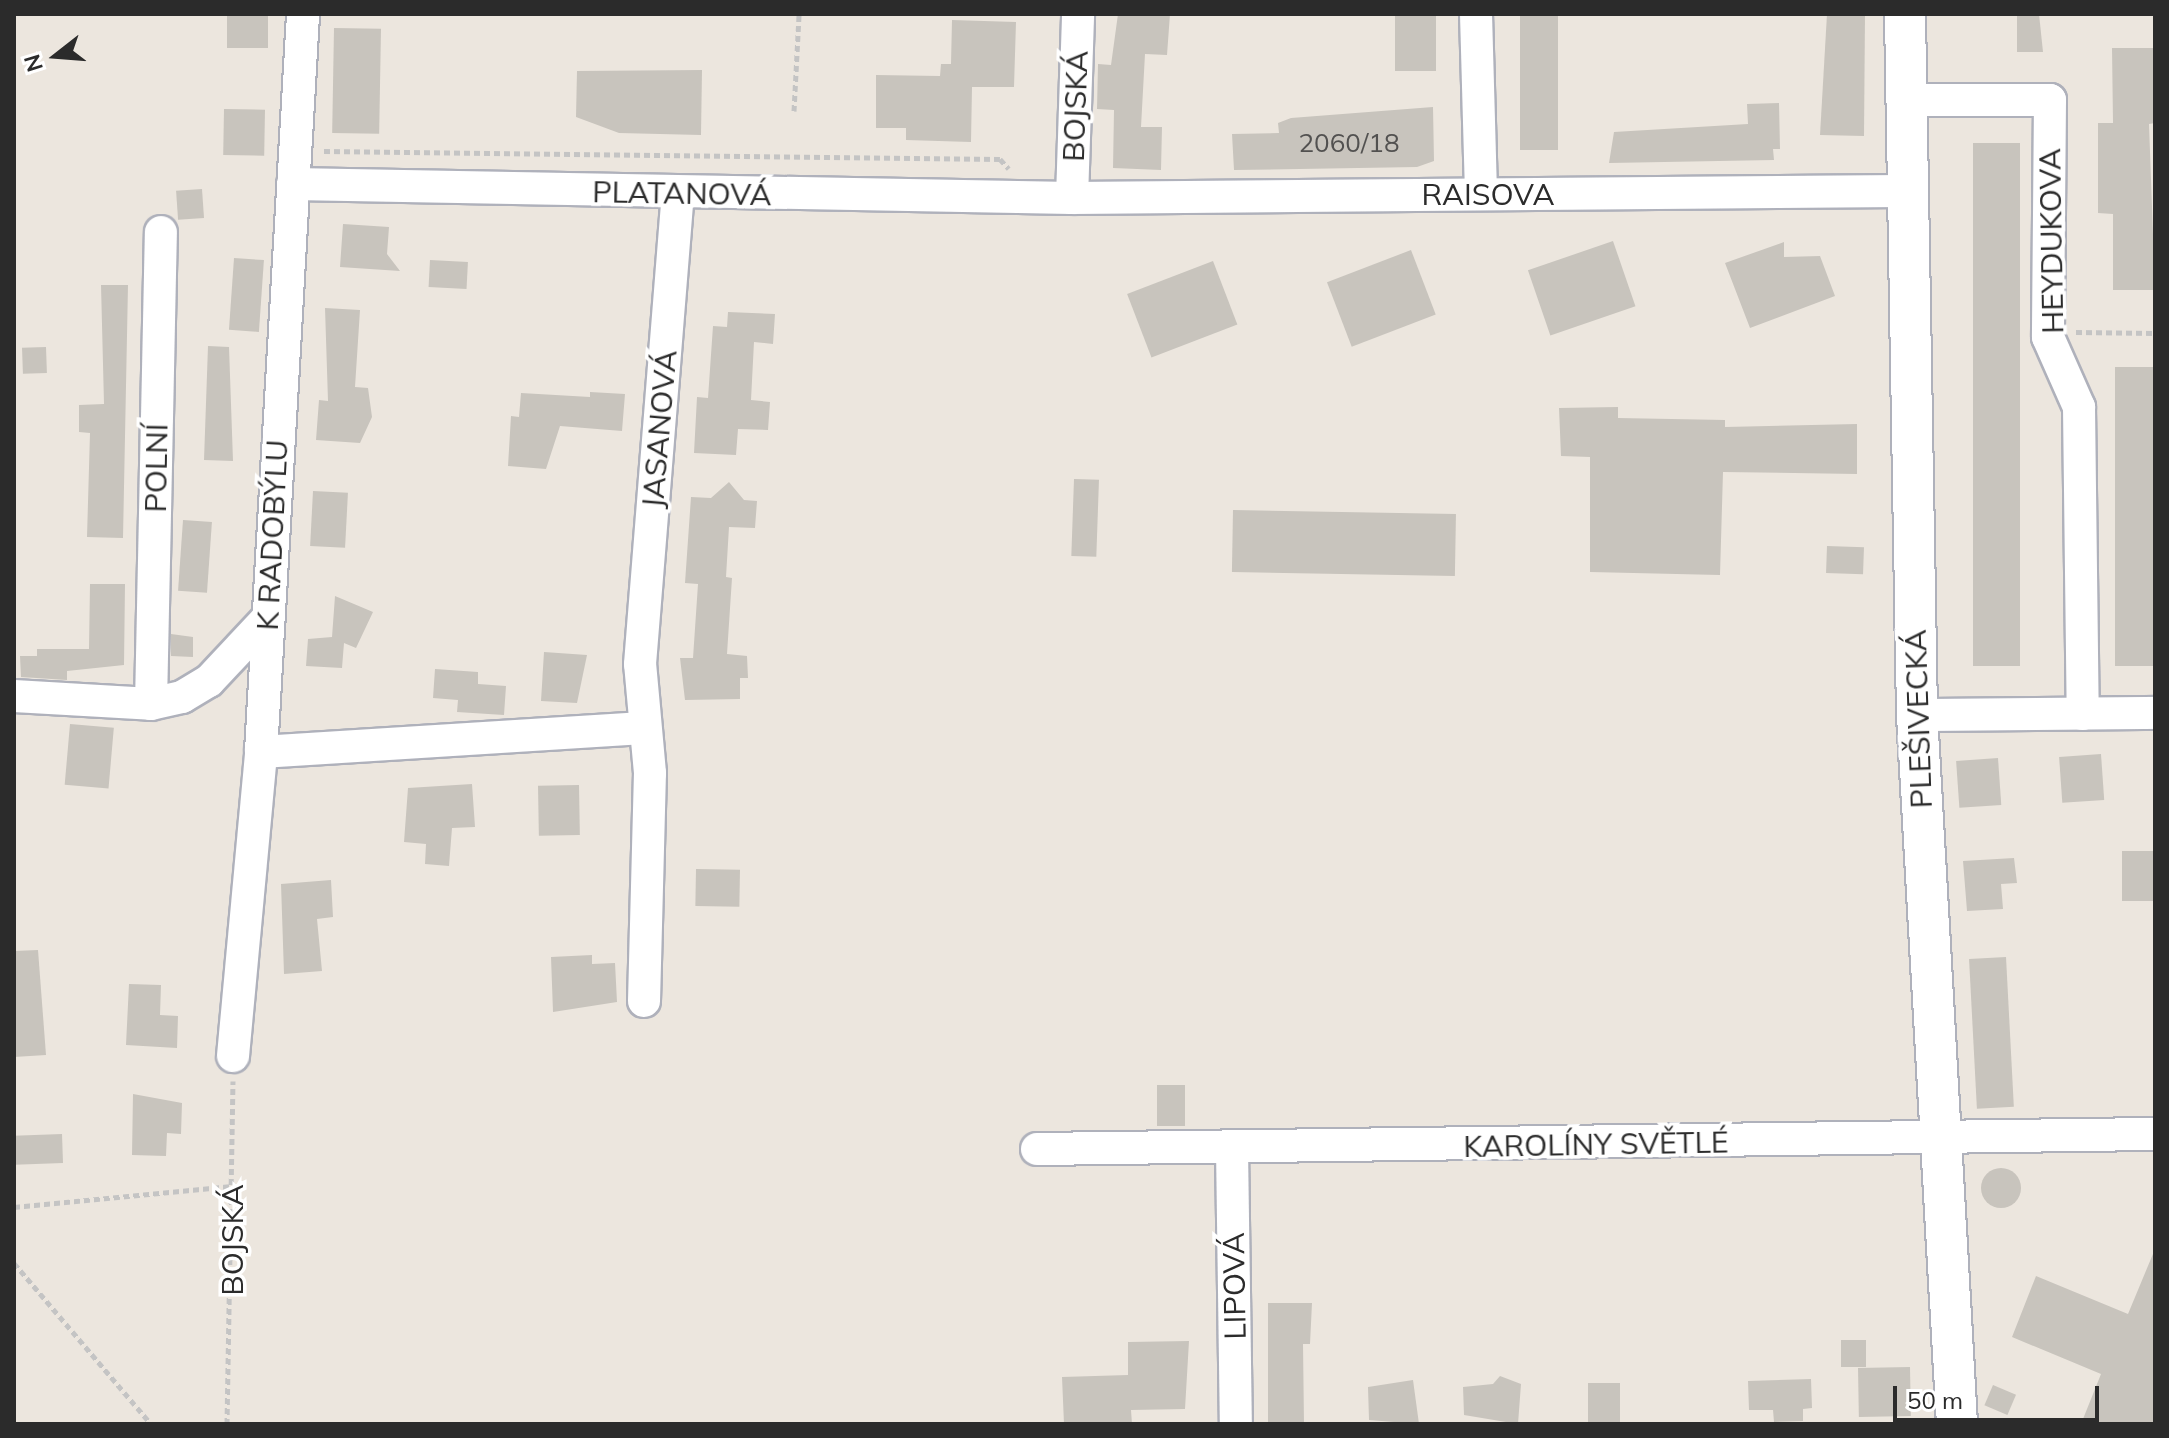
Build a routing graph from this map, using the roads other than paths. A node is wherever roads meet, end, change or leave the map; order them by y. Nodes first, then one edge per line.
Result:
1 (303, 14) edge
2 (1078, 14) edge
3 (1476, 14) edge
4 (1905, 14) edge
5 (1905, 100) junction
6 (293, 184) junction
7 (1904, 191) junction
8 (678, 193) junction
9 (1481, 194) junction
10 (1072, 198) junction
11 (161, 232) dead end
12 (267, 619) junction
13 (14, 696) edge
14 (151, 704) junction
15 (2155, 713) edge
16 (2083, 714) junction
17 (1917, 715) junction
18 (643, 728) junction
19 (261, 752) junction
20 (644, 1001) dead end
21 (233, 1056) road end
22 (2155, 1134) edge
23 (1937, 1141) junction
24 (1232, 1148) junction
25 (1037, 1149) dead end
26 (1236, 1424) edge
27 (1957, 1424) edge

1 - 6 street, K RADOBÝLU
2 - 10 street, BOJSKÁ
3 - 9 street
4 - 5 street, PLEŠIVECKÁ
5 - 7 street, PLEŠIVECKÁ
5 - 16 street, HEYDUKOVA
6 - 8 street, PLATANOVÁ
6 - 12 street, K RADOBÝLU
7 - 9 street, RAISOVA
7 - 17 street, PLEŠIVECKÁ
8 - 10 street, PLATANOVÁ
8 - 18 street, JASANOVÁ
9 - 10 street, RAISOVA
11 - 14 street, POLNÍ
12 - 14 street
12 - 19 street, K RADOBÝLU
13 - 14 street
15 - 16 street
16 - 17 street
17 - 23 street, PLEŠIVECKÁ
18 - 19 street
18 - 20 street, JASANOVÁ
19 - 21 street, K RADOBÝLU
22 - 23 street, KAROLÍNY SVĚTLÉ
23 - 24 street, KAROLÍNY SVĚTLÉ
23 - 27 street, PLEŠIVECKÁ
24 - 25 street, KAROLÍNY SVĚTLÉ
24 - 26 street, LIPOVÁ

